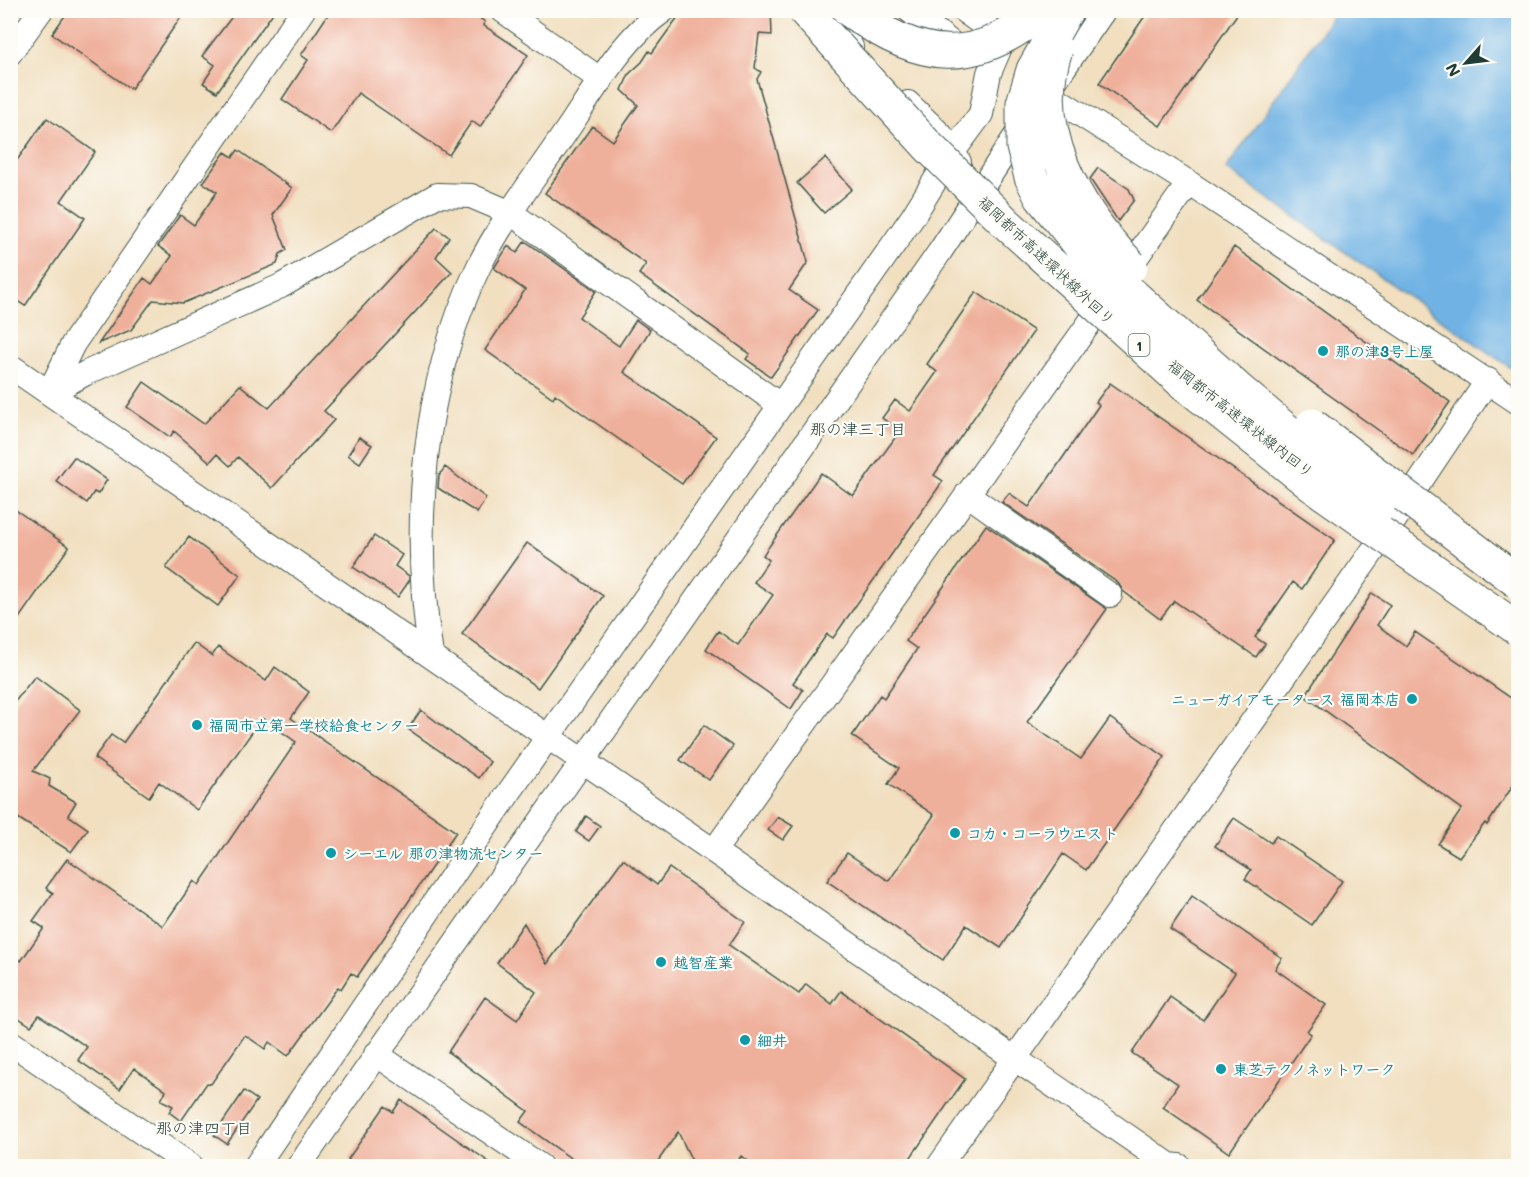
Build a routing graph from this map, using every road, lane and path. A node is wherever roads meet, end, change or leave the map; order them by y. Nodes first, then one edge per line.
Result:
1 (41, 10) edge
2 (303, 10) edge
3 (502, 10) edge
4 (664, 10) edge
5 (804, 10) edge
6 (810, 10) edge
7 (830, 10) edge
8 (848, 10) edge
9 (909, 10) edge
10 (963, 10) edge
11 (1019, 10) edge
12 (1044, 10) edge
13 (1067, 10) edge
14 (1074, 10) edge
15 (1104, 10) edge
16 (1003, 39) junction
17 (10, 53) edge
18 (989, 73) junction
19 (602, 80) junction
20 (1047, 93) junction
21 (952, 153) junction
22 (1189, 183) junction
23 (980, 188) junction
24 (511, 213) junction
25 (1094, 315) junction
26 (10, 366) edge
27 (1488, 380) junction
28 (49, 393) junction
29 (1518, 402) edge
30 (780, 405) junction
31 (967, 494) junction
32 (1389, 528) junction
33 (1518, 582) edge
34 (1110, 595) dead end
35 (1518, 603) edge
36 (1518, 620) edge
37 (1518, 629) edge
38 (430, 656) junction
39 (548, 737) junction
40 (583, 761) junction
41 (714, 851) junction
42 (10, 1042) edge
43 (376, 1054) junction
44 (1015, 1058) junction
45 (1172, 1166) edge
46 (191, 1167) edge
47 (256, 1167) edge
48 (299, 1167) edge
49 (540, 1167) edge
50 (939, 1167) edge

1 - 17 street
2 - 28 street
3 - 19 street
4 - 19 street
5 - 37 highway, 福岡都市高速環状線外回り / 1, bridge
6 - 36 highway, 福岡都市高速環状線内回り, bridge
7 - 21 street
8 - 12 highway, bridge
9 - 18 street
10 - 16 street
11 - 16 street
13 - 35 highway, bridge
14 - 33 highway, bridge
15 - 20 street
16 - 18 street
18 - 21 street
19 - 24 street
20 - 22 street
20 - 23 street
21 - 23 street
21 - 30 street
22 - 25 street
22 - 27 street
23 - 25 street
23 - 40 street
24 - 28 street
24 - 30 street
24 - 38 street
25 - 31 street
25 - 32 street
26 - 28 street
27 - 29 street
27 - 32 street
28 - 38 street
30 - 39 street
31 - 34 street
31 - 41 street
32 - 36 street
32 - 44 street
38 - 39 street
39 - 40 street
39 - 47 street
40 - 41 street
40 - 43 street
41 - 44 street
42 - 46 street
43 - 48 street
43 - 49 street
44 - 45 street
44 - 50 street

